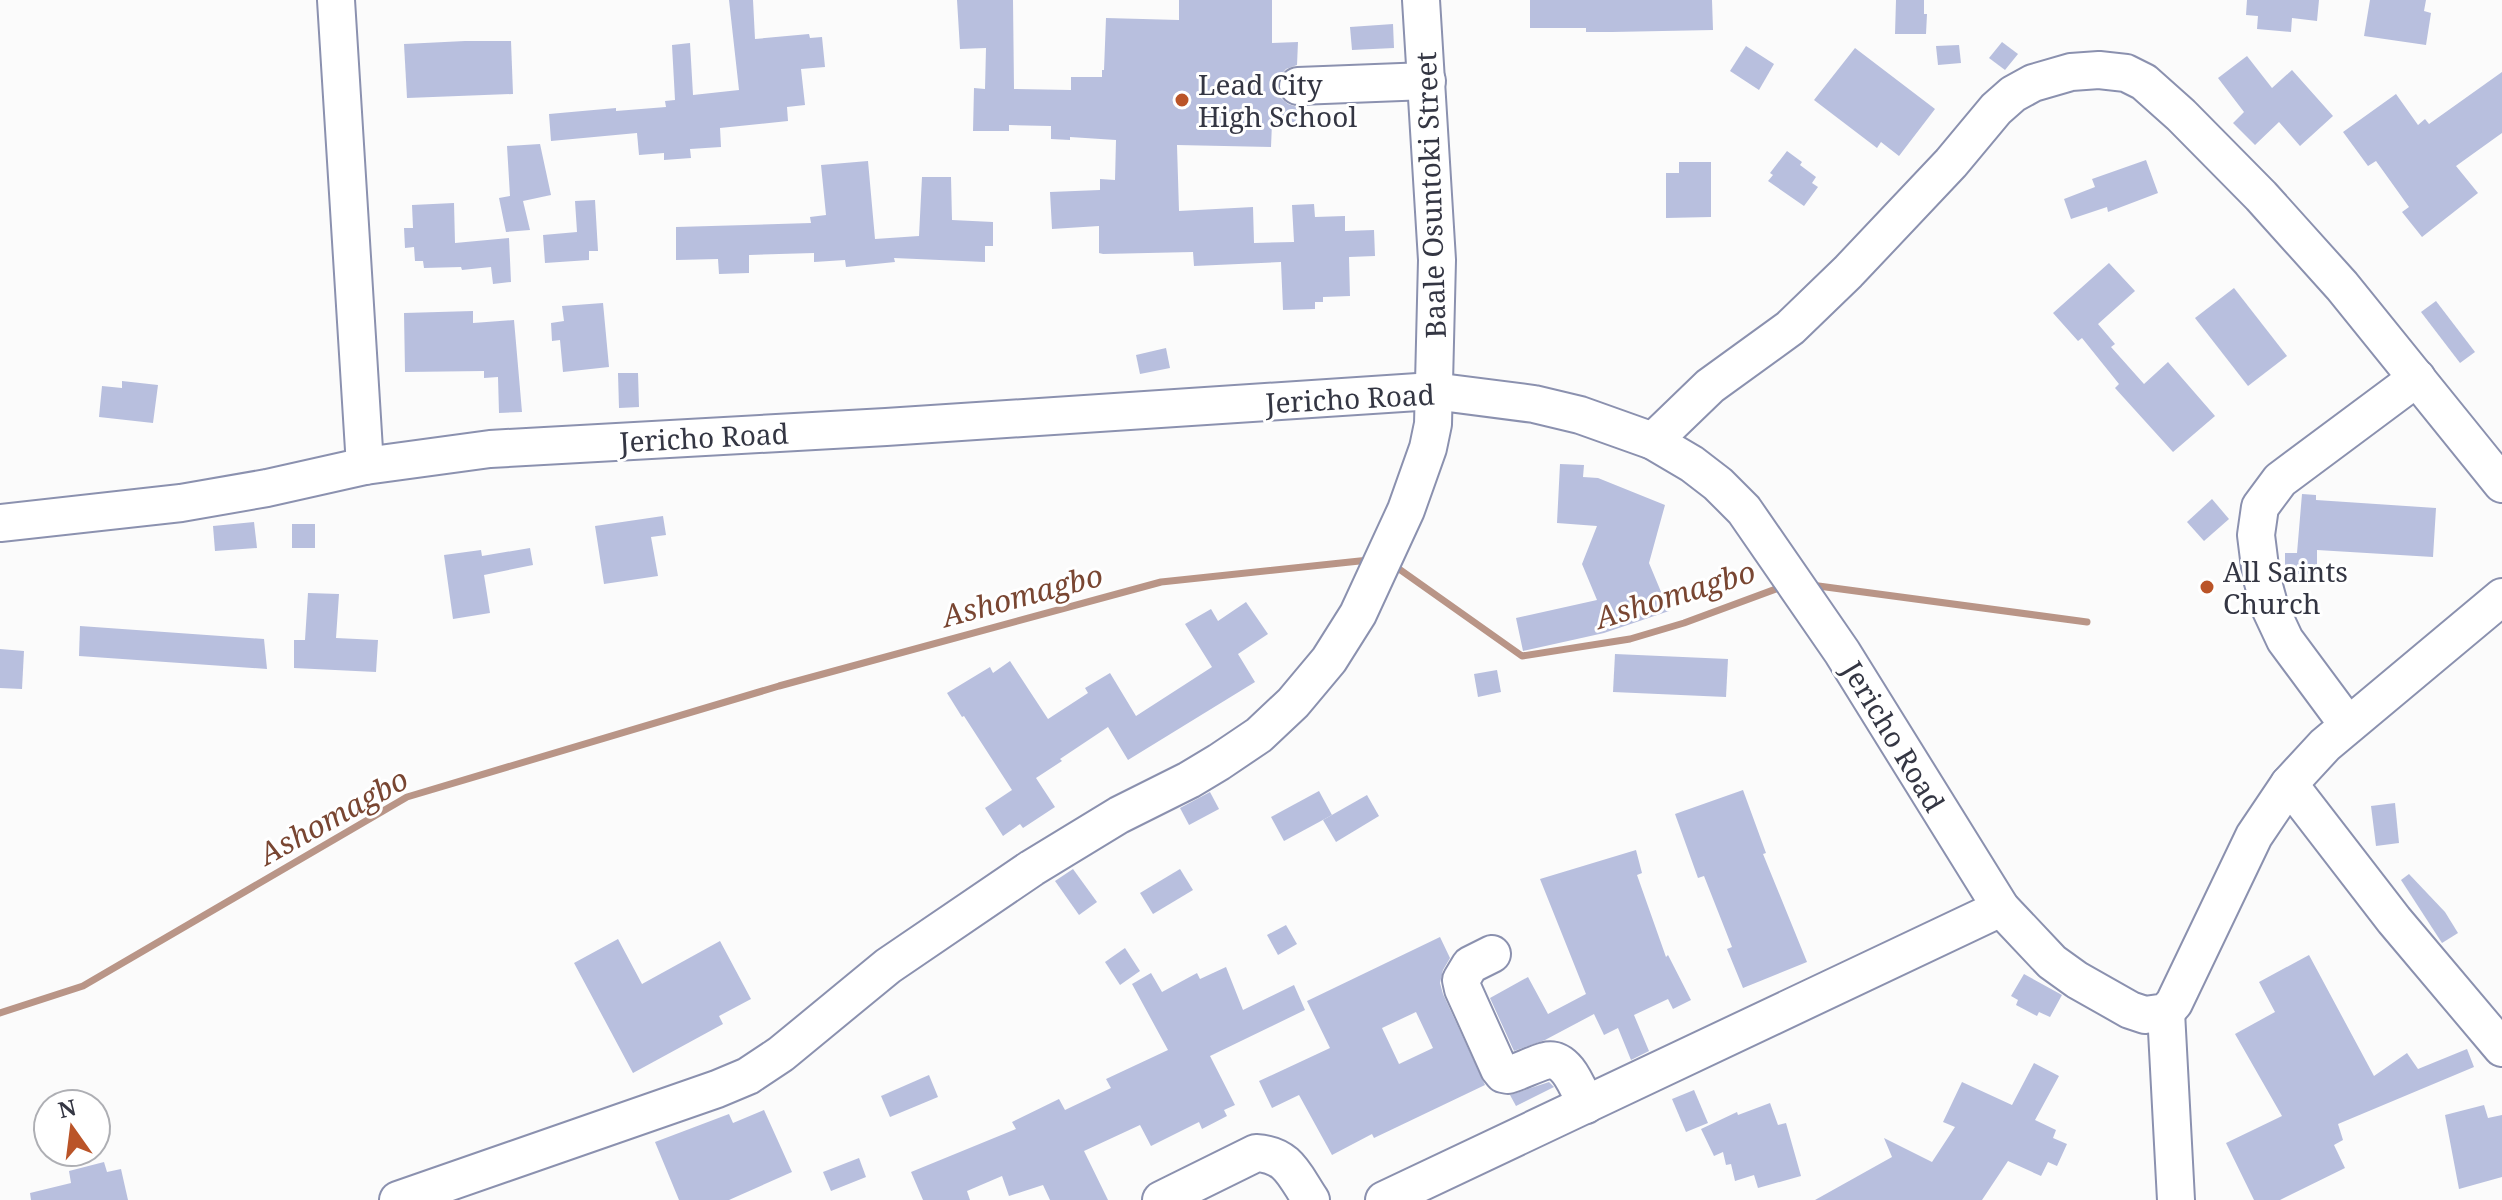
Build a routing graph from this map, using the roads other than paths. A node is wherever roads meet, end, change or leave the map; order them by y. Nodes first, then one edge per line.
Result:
1 (336, 0) edge
2 (1421, 0) edge
3 (1427, 81) junction
4 (1298, 86) dead end
5 (2417, 378) junction
6 (1433, 391) junction
7 (1653, 441) junction
8 (365, 466) junction
9 (2502, 484) edge
10 (0, 523) edge
11 (2502, 597) edge
12 (2348, 725) junction
13 (2289, 784) junction
14 (2001, 908) junction
15 (1492, 954) dead end
16 (2166, 1012) junction
17 (2502, 1048) edge
18 (1586, 1105) junction
19 (398, 1200) edge
20 (1161, 1200) edge
21 (1311, 1200) edge
22 (1384, 1200) edge
23 (2176, 1200) edge

1 - 8 street
2 - 3 street, Baale Osuntoki Street
3 - 4 street
3 - 6 street, Baale Osuntoki Street
5 - 7 street
5 - 9 street
5 - 12 street
6 - 7 street, Jericho Road
6 - 8 street, Jericho Road
6 - 19 street, Baale Osuntoki Street
7 - 14 street, Jericho Road
8 - 10 street, Jericho Road
11 - 12 street
12 - 13 street
13 - 16 street
13 - 17 street
14 - 16 street, Jericho Road
14 - 18 street
15 - 18 street
16 - 23 street
18 - 22 street
20 - 21 street

